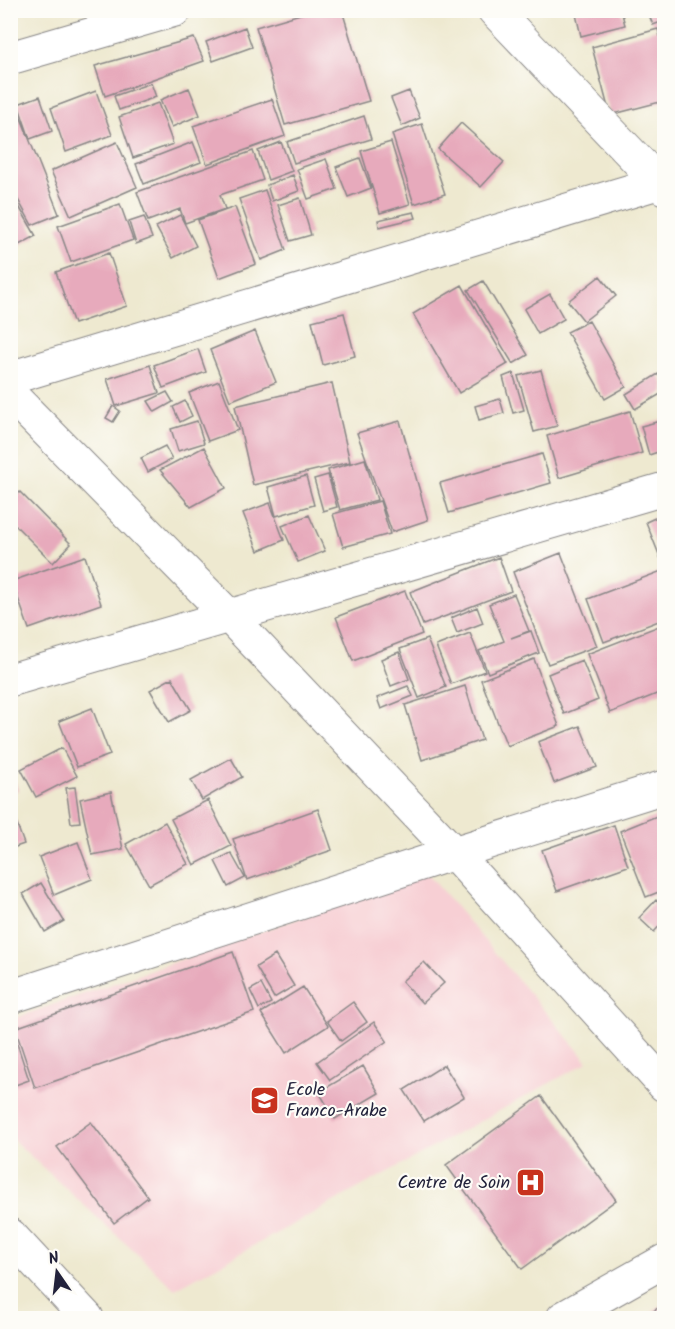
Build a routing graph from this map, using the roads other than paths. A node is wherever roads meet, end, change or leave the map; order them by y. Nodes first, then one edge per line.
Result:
1 (175, 10) edge
2 (494, 10) edge
3 (10, 58) edge
4 (663, 184) edge
5 (10, 378) edge
6 (10, 394) edge
7 (664, 489) edge
8 (228, 615) junction
9 (10, 680) edge
10 (664, 787) edge
11 (454, 853) junction
12 (10, 997) edge
13 (664, 1085) edge
14 (10, 1235) edge
15 (664, 1262) edge
16 (87, 1318) edge
17 (563, 1318) edge

1 - 3 street
2 - 4 street
4 - 5 street
6 - 8 street
7 - 8 street
8 - 9 street
8 - 11 street
10 - 11 street
11 - 12 street
11 - 13 street
14 - 16 street
15 - 17 street

